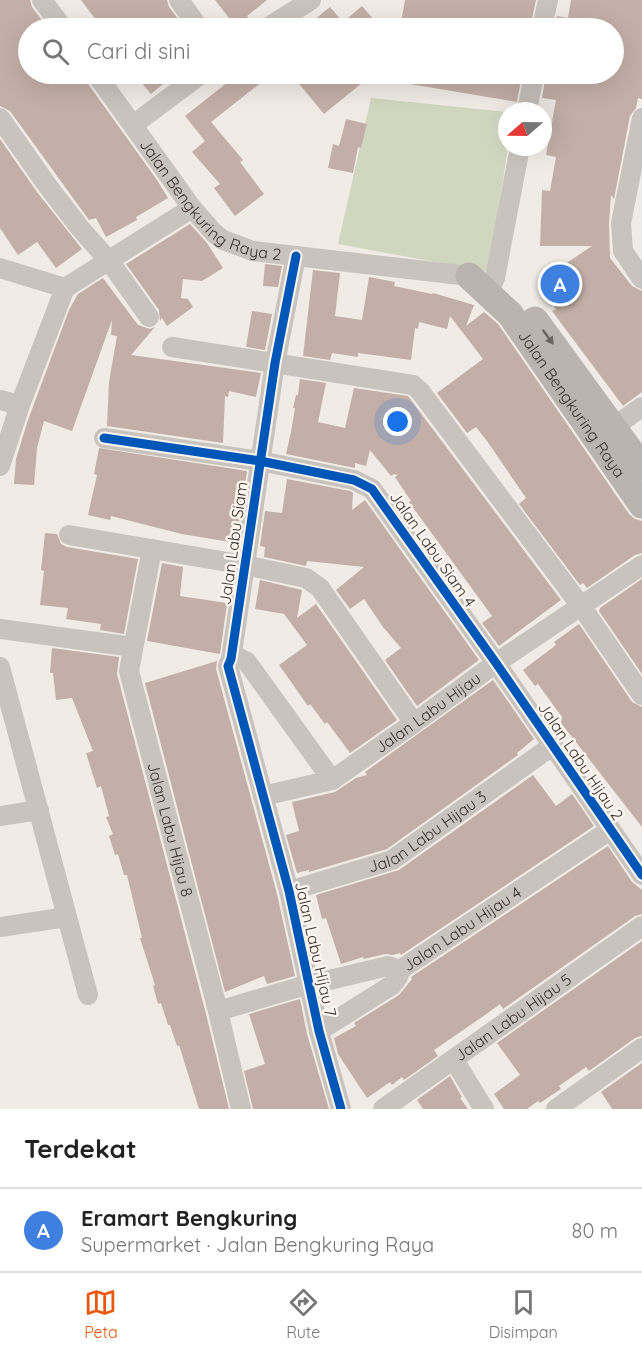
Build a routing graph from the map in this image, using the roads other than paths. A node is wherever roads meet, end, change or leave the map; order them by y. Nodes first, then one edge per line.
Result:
1 (42, 0) edge
2 (179, 0) edge
3 (311, 0) edge
4 (548, 0) edge
5 (56, 18) edge
6 (192, 18) edge
7 (283, 18) edge
8 (545, 18) edge
9 (103, 84) edge
10 (188, 84) edge
11 (532, 84) edge
12 (529, 102) edge
13 (642, 117) edge
14 (0, 118) edge
15 (133, 125) junction
16 (518, 156) edge
17 (192, 208) junction
18 (296, 256) junction
19 (110, 262) junction
20 (0, 268) edge
21 (642, 279) edge
22 (65, 288) junction
23 (493, 289) junction
24 (149, 317) dead end
25 (172, 347) dead end
26 (275, 363) junction
27 (0, 400) edge
28 (20, 405) junction
29 (642, 407) edge
30 (605, 433) junction
31 (104, 438) dead end
32 (260, 461) junction
33 (0, 466) edge
34 (642, 467) edge
35 (642, 505) edge
36 (69, 535) dead end
37 (152, 549) junction
38 (245, 565) junction
39 (642, 565) edge
40 (581, 606) junction
41 (0, 629) edge
42 (133, 647) junction
43 (231, 659) junction
44 (496, 663) junction
45 (0, 667) edge
46 (642, 695) edge
47 (6, 708) edge
48 (414, 723) junction
49 (552, 746) junction
50 (332, 780) junction
51 (263, 796) junction
52 (39, 810) junction
53 (0, 816) edge
54 (610, 830) junction
55 (642, 875) edge
56 (289, 891) junction
57 (67, 917) junction
58 (642, 926) edge
59 (0, 927) edge
60 (400, 970) junction
61 (310, 986) junction
62 (88, 995) dead end
63 (218, 1011) junction
64 (319, 1031) junction
65 (642, 1048) edge
66 (454, 1060) junction
67 (563, 1107) edge
68 (241, 1109) edge
69 (340, 1109) edge
70 (383, 1109) edge
71 (484, 1109) edge

1 - 5 street
2 - 6 street
3 - 7 street
4 - 8 street
9 - 15 street, Jalan Bengkuring Raya 2
10 - 15 street
11 - 12 street
13 - 21 street
14 - 19 street
15 - 17 street, Jalan Bengkuring Raya 2
16 - 23 street
17 - 18 street, Jalan Bengkuring Raya 2
17 - 19 street
18 - 23 street, Jalan Bengkuring Raya 2
18 - 26 street, Jalan Labu Siam
19 - 22 street
19 - 24 street
20 - 22 street
22 - 28 street
23 - 30 street, Jalan Bengkuring Raya
25 - 26 street
26 - 32 street, Jalan Labu Siam
26 - 40 street
27 - 28 street
28 - 33 street
29 - 30 street
30 - 34 street, Jalan Bengkuring Raya
30 - 35 street, Jalan Bengkuring Raya
31 - 32 street, Jalan Labu Siam 4
32 - 38 street, Jalan Labu Siam
32 - 44 street, Jalan Labu Siam 4
36 - 37 street
37 - 38 street
37 - 42 street, Jalan Labu Hijau 8
38 - 43 street, Jalan Labu Siam
38 - 48 street
39 - 40 street, Jalan Labu Hijau
40 - 44 street, Jalan Labu Hijau
40 - 46 street
41 - 42 street
42 - 63 street, Jalan Labu Hijau 8
43 - 50 street
43 - 51 street, Jalan Labu Siam
44 - 48 street, Jalan Labu Hijau
44 - 49 street, Jalan Labu Hijau 2
45 - 47 street
47 - 52 street
48 - 50 street, Jalan Labu Hijau
49 - 54 street, Jalan Labu Hijau 2
49 - 56 street, Jalan Labu Hijau 3
50 - 51 street, Jalan Labu Hijau
51 - 56 street, Jalan Labu Hijau 7
52 - 53 street
52 - 57 street
54 - 55 street, Jalan Labu Hijau 2
54 - 60 street, Jalan Labu Hijau 4
56 - 61 street, Jalan Labu Hijau 7
57 - 59 street
57 - 62 street
58 - 66 street, Jalan Labu Hijau 5
60 - 61 street
60 - 64 street, Jalan Labu Hijau 4
61 - 63 street
61 - 64 street, Jalan Labu Hijau 7
63 - 68 street, Jalan Labu Hijau 8
64 - 69 street, Jalan Labu Hijau 7
65 - 67 street
66 - 70 street, Jalan Labu Hijau 5
66 - 71 street

